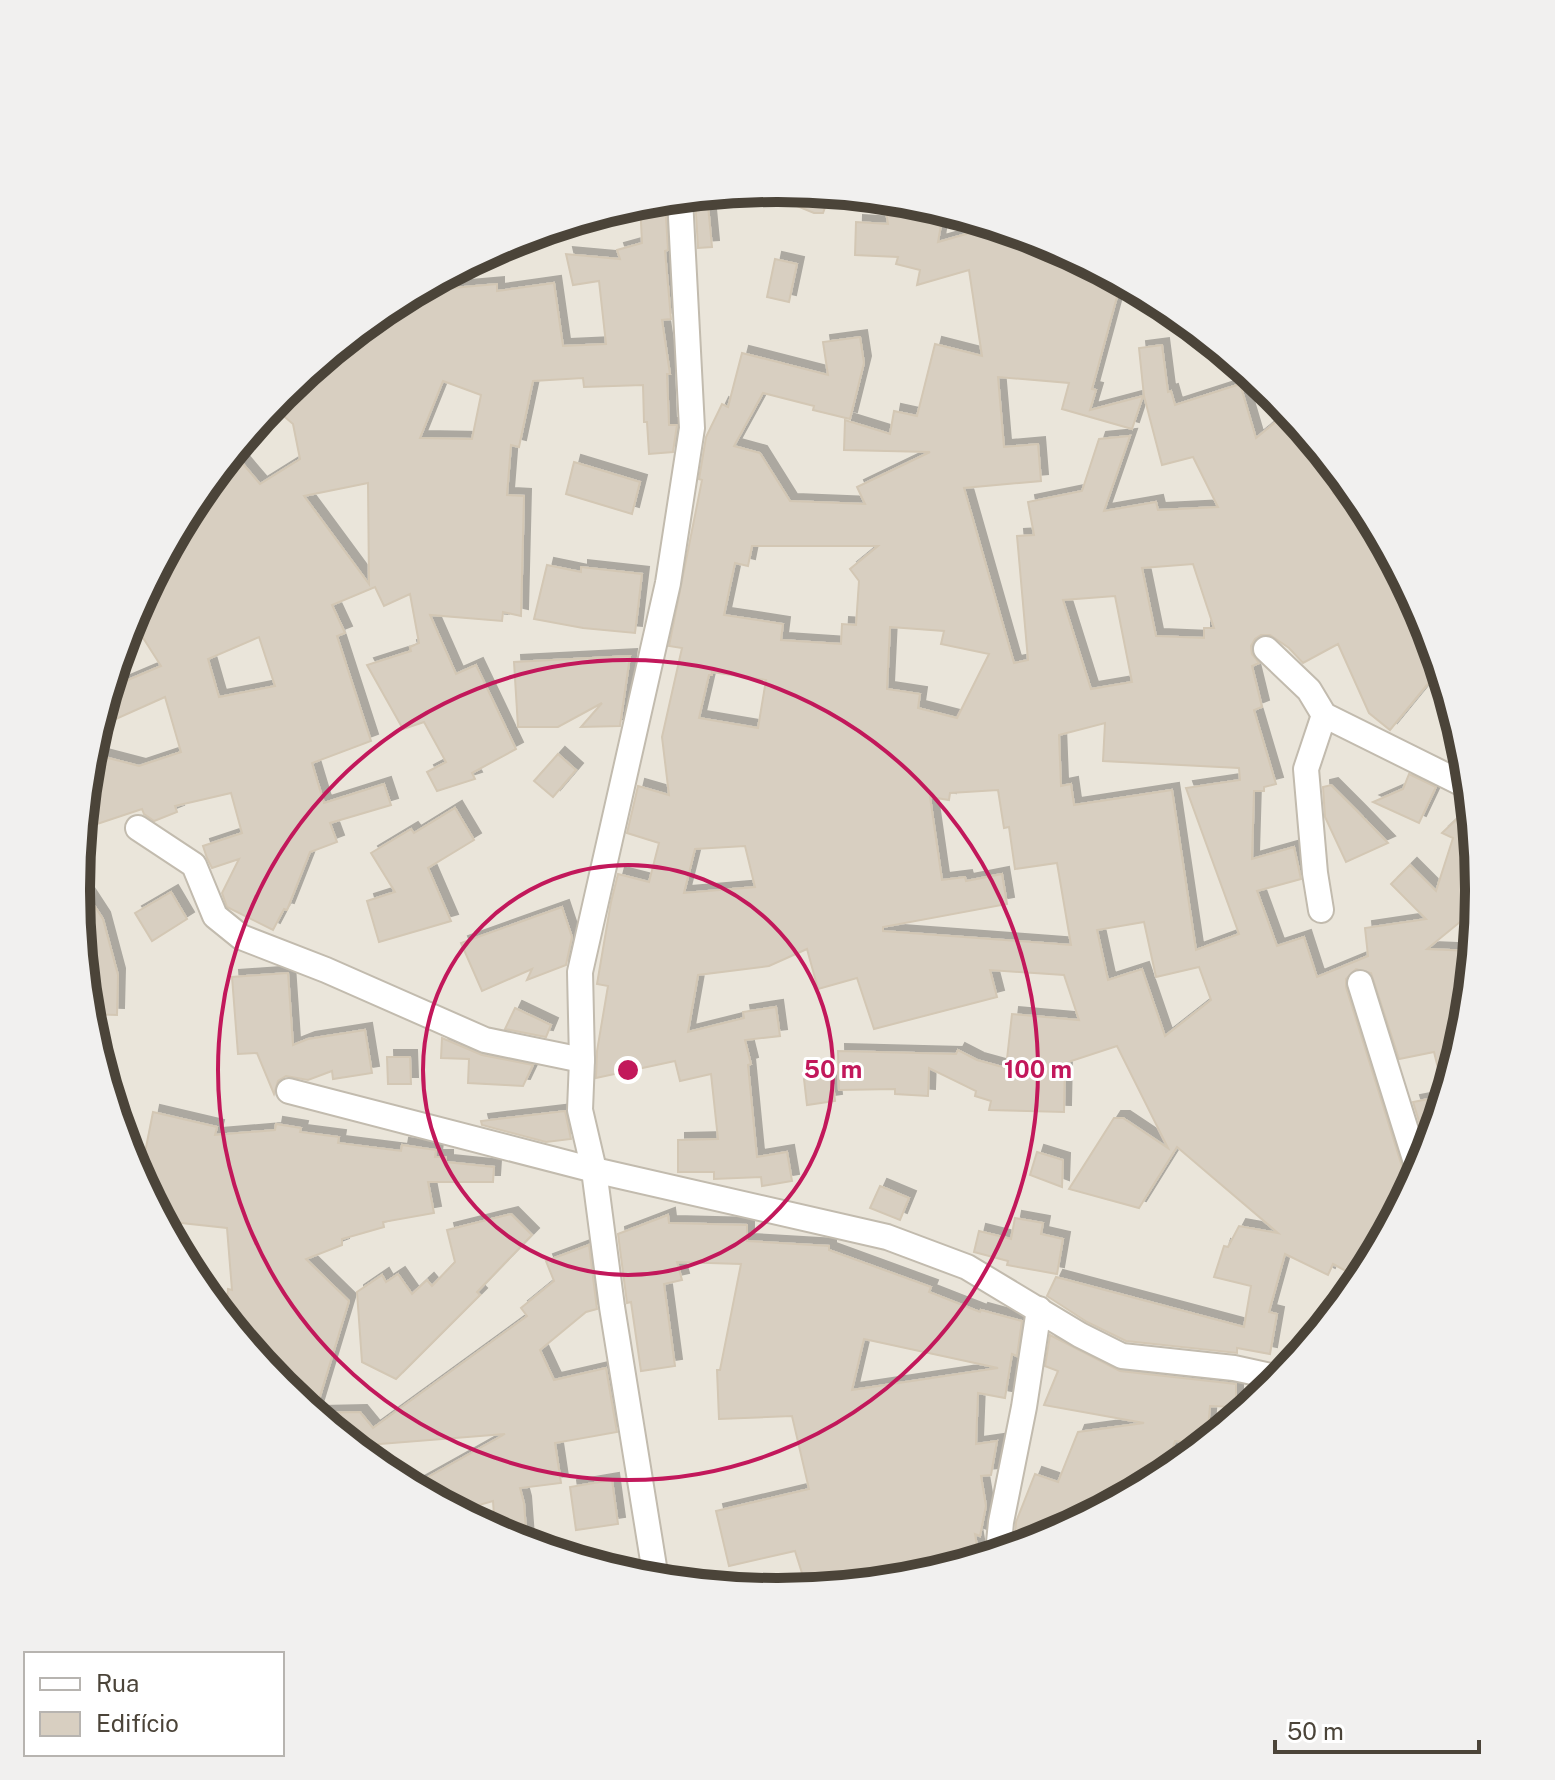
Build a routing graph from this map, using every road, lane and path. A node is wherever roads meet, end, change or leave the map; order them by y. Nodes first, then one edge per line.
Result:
1 (681, 209) edge
2 (1266, 649) dead end
3 (1324, 715) junction
4 (1456, 780) edge
5 (138, 828) dead end
6 (1321, 910) dead end
7 (1360, 983) dead end
8 (582, 1060) junction
9 (289, 1091) dead end
10 (1413, 1153) edge
11 (594, 1170) junction
12 (1039, 1309) junction
13 (1265, 1375) edge
14 (999, 1541) edge
15 (654, 1566) edge

1 - 8 street
2 - 3 street
3 - 4 street
3 - 6 street
5 - 8 street
7 - 10 street
8 - 11 street
9 - 11 street
11 - 12 street
11 - 15 street
12 - 13 street
12 - 14 street

